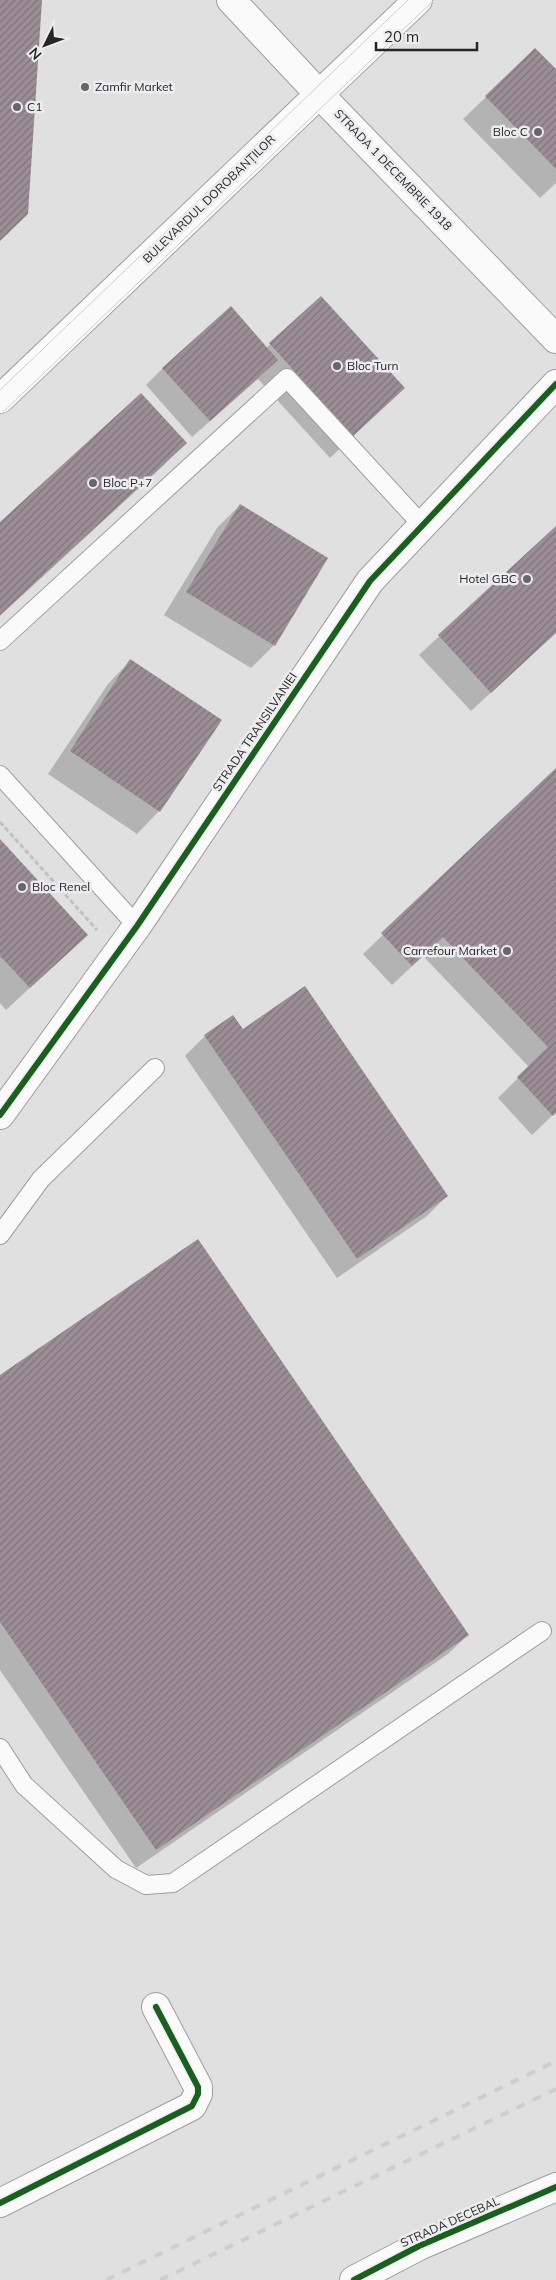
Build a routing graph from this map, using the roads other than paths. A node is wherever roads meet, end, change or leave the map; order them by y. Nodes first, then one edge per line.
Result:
1 (231, 0) edge
2 (418, 0) edge
3 (319, 94) junction
4 (556, 339) edge
5 (556, 384) edge
6 (0, 399) edge
7 (422, 526) junction
8 (0, 641) edge
9 (0, 775) edge
10 (137, 926) junction
11 (155, 1068) dead end
12 (0, 1115) edge
13 (0, 1236) edge
14 (542, 1631) dead end
15 (0, 1748) edge
16 (156, 2007) dead end
17 (556, 2187) edge
18 (0, 2203) edge
19 (354, 2280) edge

1 - 3 street, STRADA 1 DECEMBRIE 1918
2 - 3 street, BULEVARDUL DOROBANȚILOR
3 - 4 street, STRADA 1 DECEMBRIE 1918
3 - 6 street, BULEVARDUL DOROBANȚILOR
5 - 7 street, STRADA TRANSILVANIEI
7 - 8 lane
7 - 10 street, STRADA TRANSILVANIEI
9 - 10 lane
10 - 12 street, STRADA TRANSILVANIEI
11 - 13 lane
14 - 15 lane
16 - 18 street
17 - 19 street, STRADA DECEBAL

